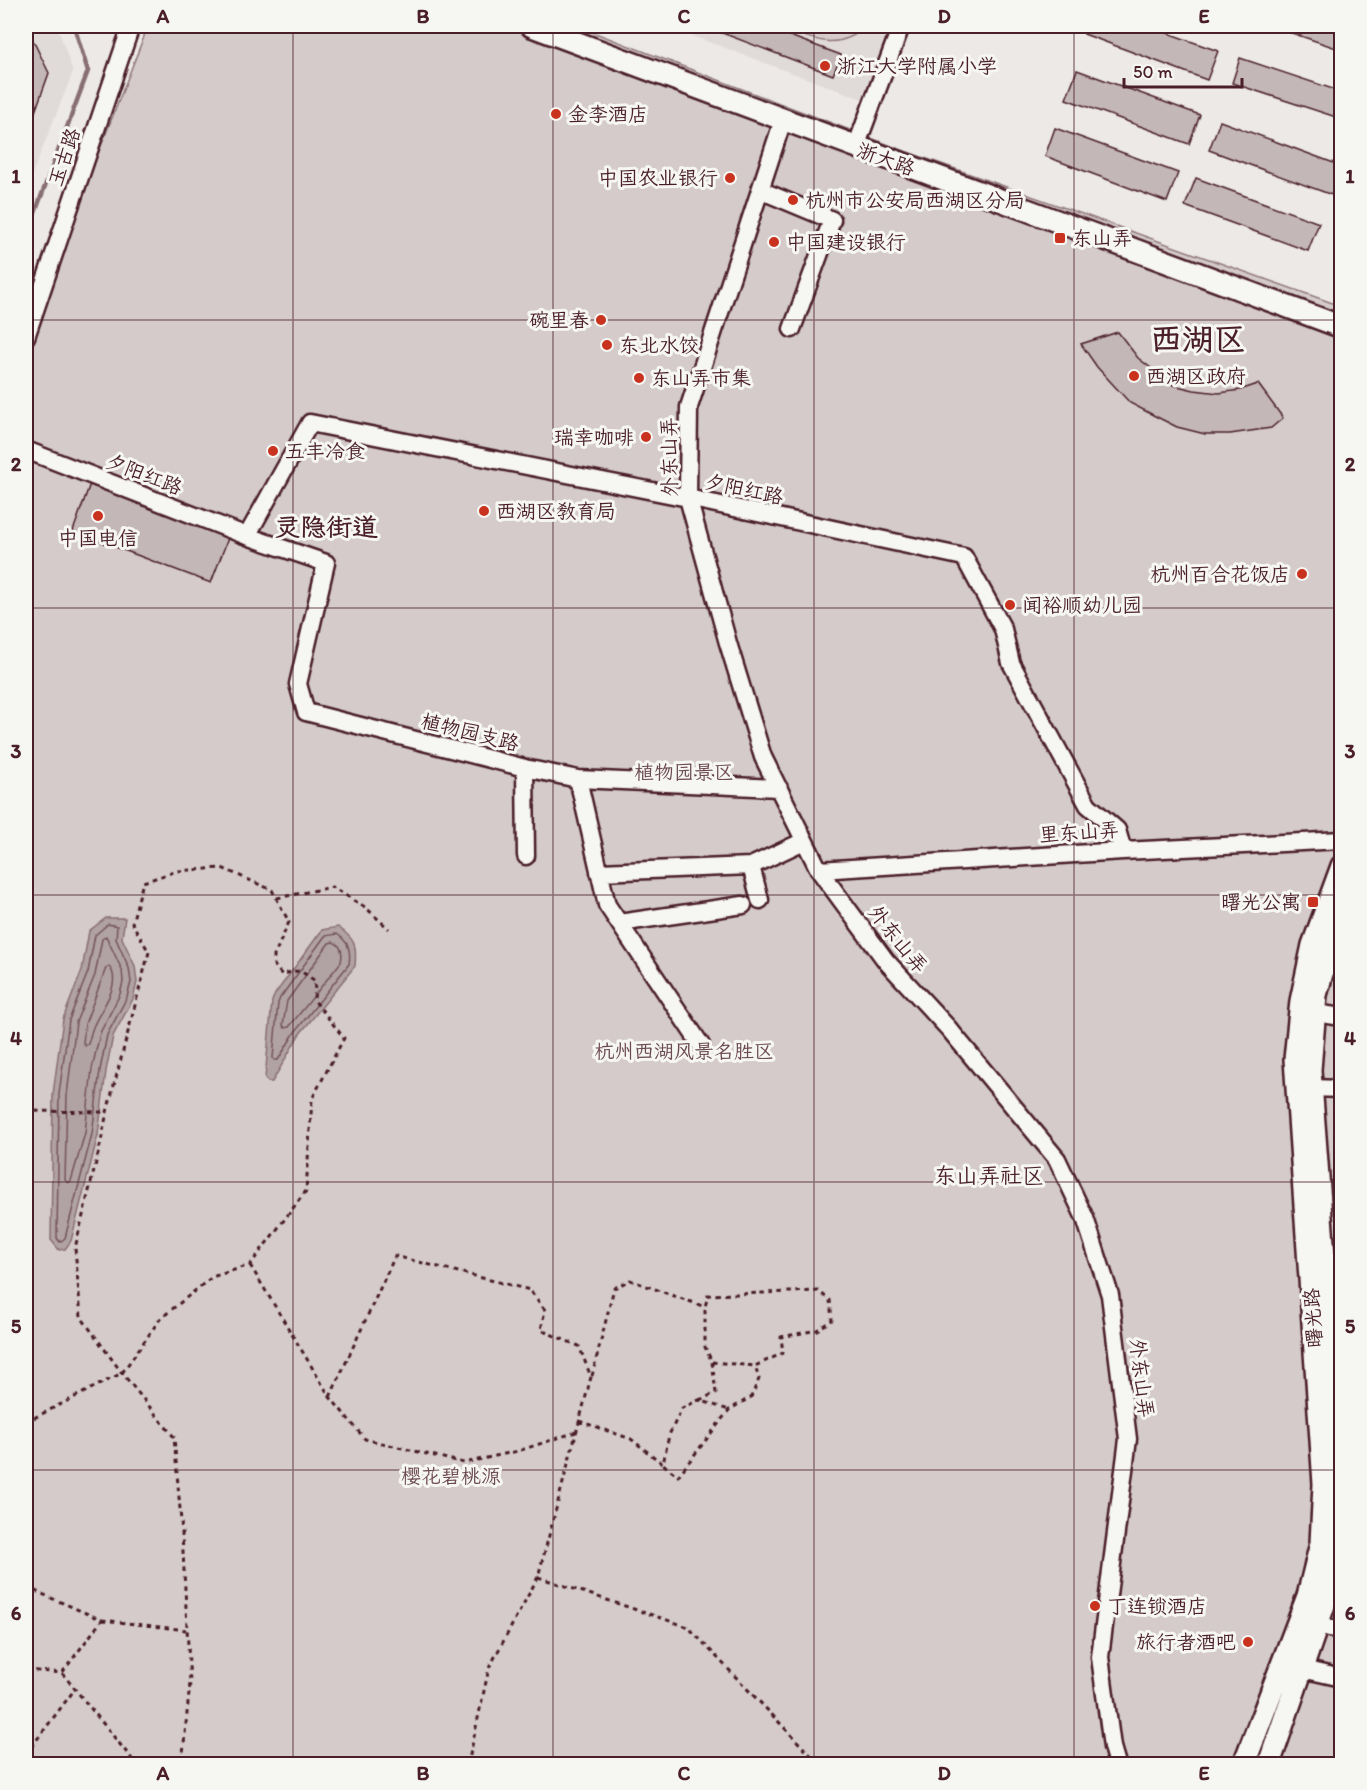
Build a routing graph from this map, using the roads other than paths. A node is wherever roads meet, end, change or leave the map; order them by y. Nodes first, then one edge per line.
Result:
1 (131, 26) edge
2 (536, 26) edge
3 (901, 26) edge
4 (783, 120) junction
5 (856, 147) junction
6 (760, 190) junction
7 (1341, 327) edge
8 (792, 329) dead end
9 (26, 337) edge
10 (26, 450) edge
11 (688, 498) junction
12 (247, 537) junction
13 (326, 563) joint
14 (525, 768) junction
15 (578, 779) junction
16 (778, 789) junction
17 (804, 840) junction
18 (1341, 840) edge
19 (1123, 850) junction
20 (526, 856) dead end
21 (751, 866) junction
22 (1341, 866) edge
23 (819, 870) junction
24 (599, 872) junction
25 (760, 900) dead end
26 (743, 905) dead end
27 (619, 923) junction
28 (1340, 925) edge
29 (1315, 1013) junction
30 (1341, 1017) edge
31 (700, 1046) dead end
32 (1311, 1088) junction
33 (1341, 1089) edge
34 (1334, 1288) edge
35 (1337, 1362) edge
36 (1317, 1626) junction
37 (1341, 1630) edge
38 (1302, 1669) junction
39 (1341, 1678) edge
40 (1117, 1764) edge
41 (1244, 1764) edge
42 (1269, 1764) edge

1 - 9 street, 玉古路
2 - 4 main road, 浙大路
3 - 5 street
4 - 5 main road, 浙大路
4 - 6 street, 外东山弄
5 - 7 main road, 浙大路
6 - 8 street
6 - 11 street, 外东山弄
10 - 12 street, 夕阳红路
11 - 12 street, 夕阳红路
11 - 16 street, 外东山弄
11 - 19 street, 夕阳红路
12 - 13 street, 夕阳红路
13 - 14 street, 植物园支路
14 - 15 street, 植物园支路
14 - 20 street
15 - 16 street, 植物园支路
15 - 24 street
16 - 17 street, 外东山弄
17 - 21 street
17 - 23 street, 外东山弄
18 - 19 street, 里东山弄
19 - 23 street, 里东山弄
21 - 24 street
21 - 25 street
22 - 41 main road, 曙光路
23 - 40 street, 外东山弄
24 - 27 street
26 - 27 street
27 - 31 street
28 - 29 main road, 曙光路
29 - 30 street
29 - 32 main road, 曙光路
32 - 33 street
32 - 34 main road, 曙光路
34 - 35 main road, 曙光路
35 - 36 main road, 曙光路
36 - 37 street
36 - 38 main road, 曙光路
38 - 39 street
38 - 42 main road, 曙光路

